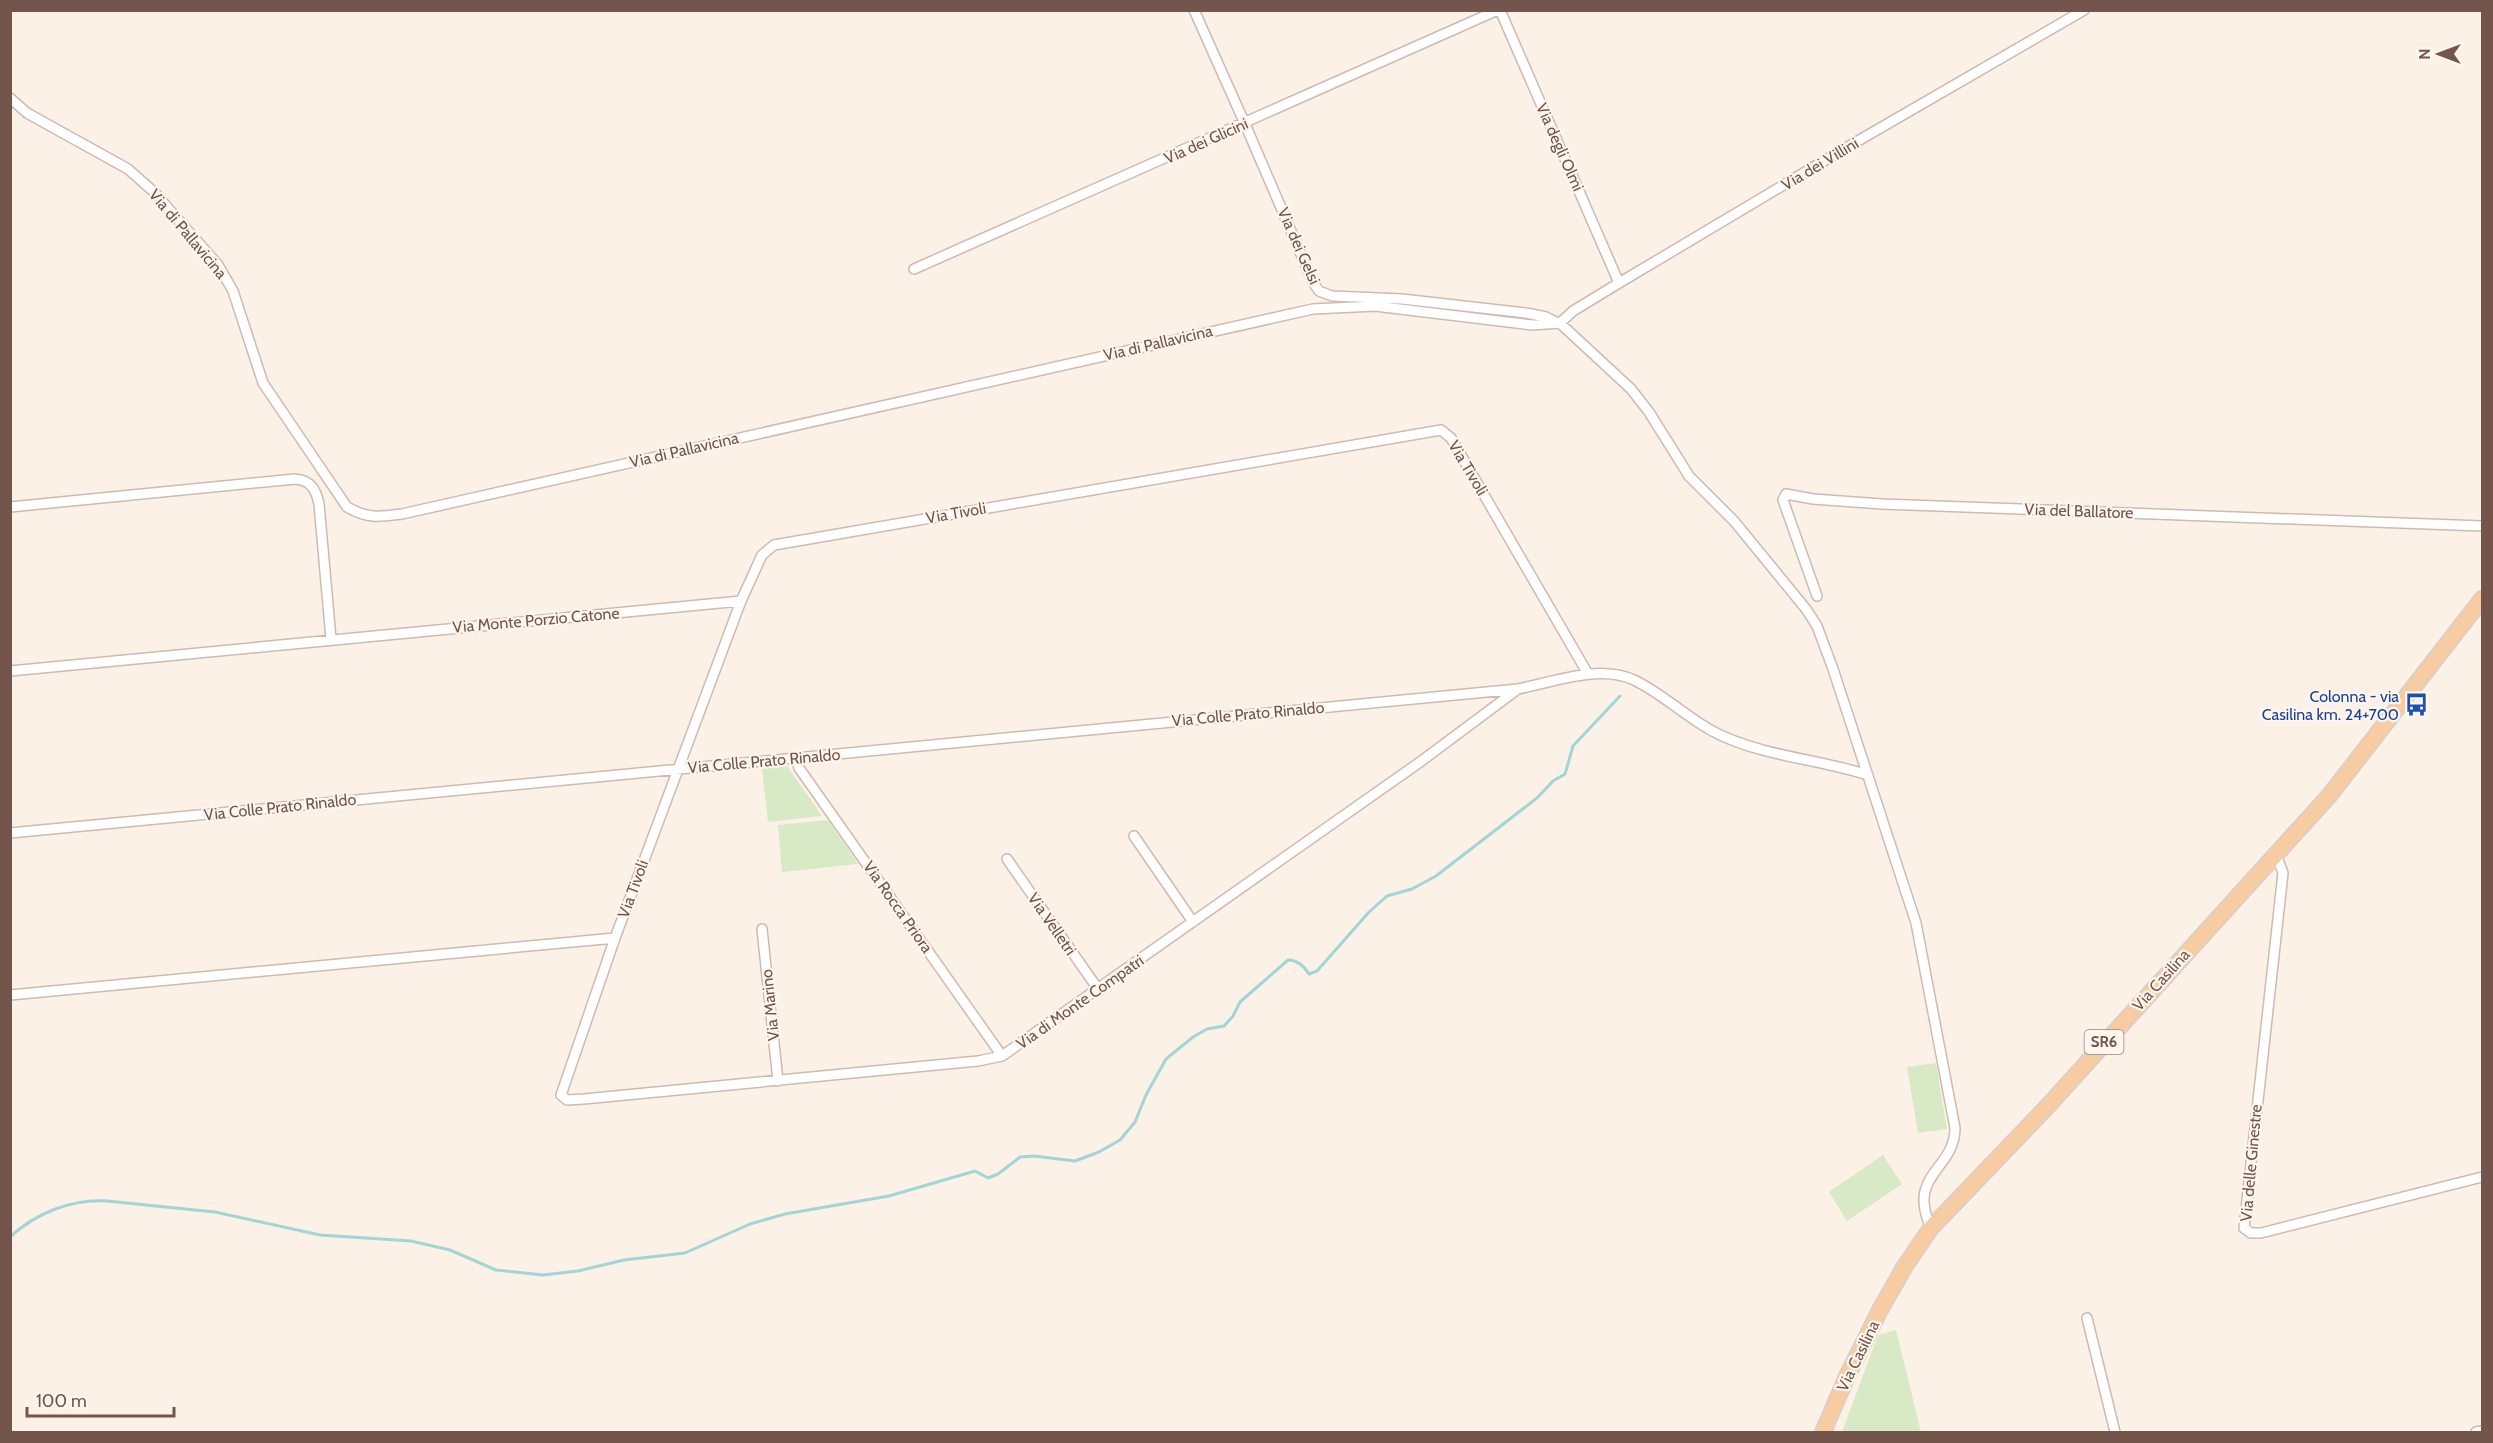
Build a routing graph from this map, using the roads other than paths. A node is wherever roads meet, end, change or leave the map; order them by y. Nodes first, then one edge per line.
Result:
1 (1194, 10) edge
2 (1499, 10) edge
3 (2084, 10) edge
4 (10, 98) edge
5 (1245, 124) junction
6 (914, 269) dead end
7 (1619, 283) junction
8 (1560, 323) junction
9 (10, 507) edge
10 (2482, 526) edge
11 (1817, 596) dead end
12 (2482, 599) edge
13 (741, 601) junction
14 (331, 639) junction
15 (10, 671) edge
16 (1588, 674) junction
17 (1518, 689) junction
18 (796, 758) junction
19 (677, 769) junction
20 (1868, 775) junction
21 (10, 833) edge
22 (1134, 836) dead end
23 (2276, 854) junction
24 (1007, 859) dead end
25 (1193, 922) junction
26 (762, 929) dead end
27 (615, 938) junction
28 (1098, 989) junction
29 (10, 995) edge
30 (1002, 1056) junction
31 (778, 1081) junction
32 (562, 1097) joint
33 (2482, 1177) edge
34 (1931, 1228) junction
35 (2087, 1318) dead end
36 (2482, 1431) edge
37 (1823, 1432) edge
38 (2115, 1432) edge
39 (2476, 1432) edge

1 - 5 street, Via dei Gelsi
2 - 5 street, Via dei Glicini
2 - 7 street, Via degli Olmi
3 - 7 street, Via dei Villini
4 - 8 street, Via di Pallavicina
5 - 6 street, Via dei Glicini
5 - 8 street, Via dei Gelsi
7 - 8 street, Via dei Villini
8 - 20 street
9 - 14 street
10 - 11 street, Via del Ballatore
12 - 23 main road, Via Casilina / SR6
13 - 14 street, Via Monte Porzio Catone
13 - 16 street, Via Tivoli
13 - 19 street, Via Tivoli
14 - 15 street, Via Monte Porzio Catone
16 - 17 street, Via Colle Prato Rinaldo
16 - 20 street, Via Colle Prato Rinaldo
17 - 18 street, Via Colle Prato Rinaldo
17 - 25 street, Via di Monte Compatri
18 - 19 street, Via Colle Prato Rinaldo
18 - 30 street, Via Rocca Priora
19 - 21 street, Via Colle Prato Rinaldo
19 - 27 street, Via Tivoli
20 - 34 street
22 - 25 street
23 - 33 street, Via delle Ginestre
23 - 34 main road, Via Casilina / SR6
24 - 28 street, Via Velletri
25 - 28 street, Via di Monte Compatri
26 - 31 street, Via Marino
27 - 29 street
27 - 32 street, Via Tivoli
28 - 30 street, Via di Monte Compatri
30 - 31 street, Via di Monte Compatri
31 - 32 street, Via di Monte Compatri
34 - 37 main road, Via Casilina / SR6
35 - 38 street
36 - 39 street

